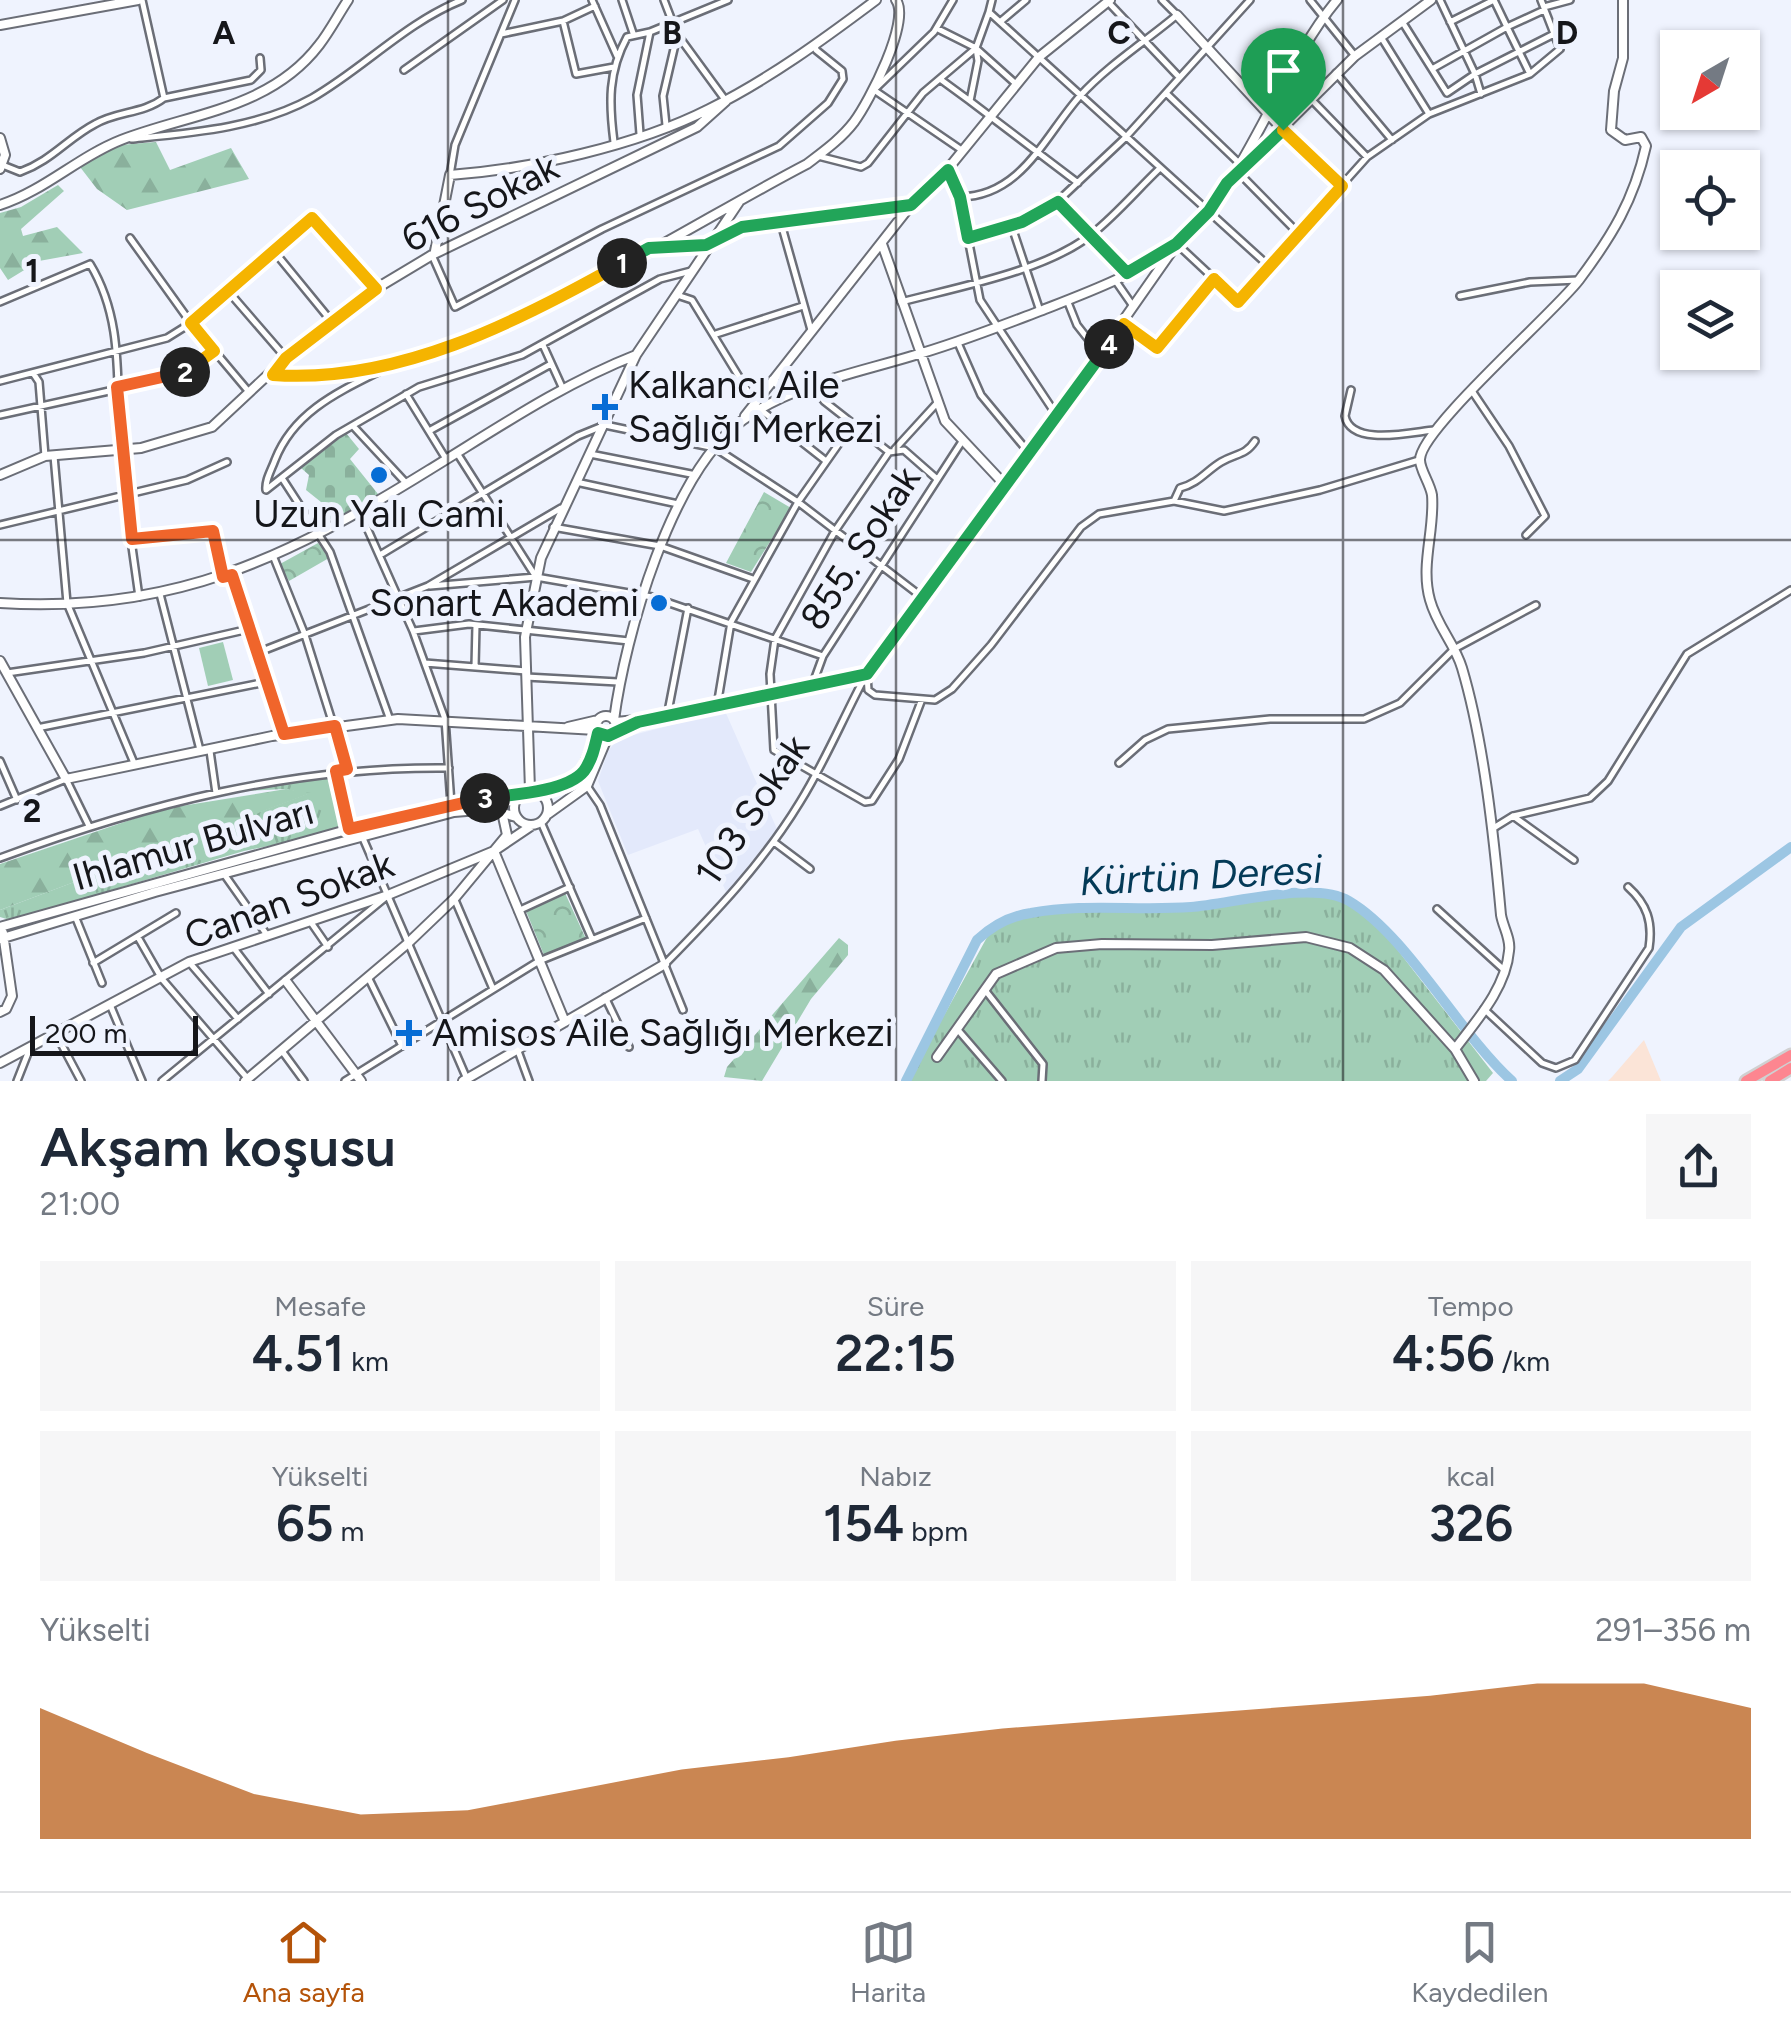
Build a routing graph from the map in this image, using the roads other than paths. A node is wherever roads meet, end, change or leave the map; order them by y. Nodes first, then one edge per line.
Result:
1 (140, 0) edge
2 (348, 0) edge
3 (462, 0) edge
4 (503, 0) edge
5 (515, 0) edge
6 (622, 0) edge
7 (664, 0) edge
8 (728, 0) edge
9 (876, 0) edge
10 (896, 0) edge
11 (953, 0) edge
12 (992, 0) edge
13 (1026, 0) edge
14 (1162, 0) edge
15 (1250, 0) edge
16 (1310, 0) edge
17 (1337, 0) edge
18 (1429, 0) edge
19 (1440, 0) edge
20 (1493, 0) edge
21 (1570, 0) edge
22 (1622, 0) edge
23 (1109, 1) edge
24 (594, 3) edge
25 (707, 4) edge
26 (1543, 5) edge
27 (989, 12) junction
28 (1177, 15) junction
29 (1322, 19) junction
30 (670, 20) junction
31 (1401, 20) junction
32 (564, 21) junction
33 (1000, 22) junction
34 (1450, 22) junction
35 (0, 24) edge
36 (1506, 27) junction
37 (937, 28) junction
38 (650, 32) junction
39 (633, 33) junction
40 (500, 34) junction
41 (677, 34) junction
42 (1554, 34) junction
43 (1380, 36) junction
44 (1145, 42) junction
45 (815, 44) junction
46 (1209, 46) junction
47 (976, 48) junction
48 (1464, 51) junction
49 (1518, 53) junction
50 (617, 56) junction
51 (1355, 56) junction
52 (1039, 57) junction
53 (260, 58) dead end
54 (614, 67) junction
55 (404, 70) dead end
56 (1432, 70) junction
57 (1336, 73) junction
58 (1476, 74) junction
59 (1530, 74) junction
60 (1180, 77) junction
61 (940, 79) junction
62 (1016, 84) junction
63 (874, 90) junction
64 (1166, 93) junction
65 (1482, 94) junction
66 (1080, 96) junction
67 (164, 98) junction
68 (1309, 98) junction
69 (726, 100) junction
70 (970, 100) junction
71 (1266, 110) junction
72 (910, 114) junction
73 (1430, 114) junction
74 (990, 119) junction
75 (666, 125) junction
76 (1283, 130) junction
77 (640, 134) junction
78 (0, 138) edge
79 (1126, 138) junction
80 (121, 140) junction
81 (1392, 140) junction
82 (614, 142) junction
83 (963, 151) junction
84 (1040, 152) junction
85 (818, 156) junction
86 (1367, 157) junction
87 (2, 167) edge
88 (1238, 167) junction
89 (1159, 168) junction
90 (948, 170) junction
91 (450, 175) junction
92 (1078, 183) junction
93 (1342, 186) junction
94 (960, 197) junction
95 (742, 199) junction
96 (1058, 202) junction
97 (0, 205) edge
98 (911, 205) junction
99 (1208, 213) junction
100 (780, 219) junction
101 (1011, 224) junction
102 (1300, 234) junction
103 (1091, 235) junction
104 (130, 238) dead end
105 (968, 238) junction
106 (708, 242) junction
107 (882, 244) junction
108 (1176, 244) junction
109 (649, 248) junction
110 (272, 250) junction
111 (432, 255) junction
112 (1024, 266) junction
113 (1271, 268) junction
114 (690, 271) junction
115 (1127, 273) junction
116 (1214, 279) junction
117 (1114, 280) junction
118 (1579, 280) junction
119 (974, 282) junction
120 (376, 289) junction
121 (228, 291) junction
122 (676, 294) junction
123 (1460, 296) dead end
124 (1067, 300) junction
125 (0, 302) edge
126 (900, 302) junction
127 (803, 306) junction
128 (1134, 308) junction
129 (1040, 311) junction
130 (332, 322) junction
131 (191, 323) junction
132 (1124, 324) junction
133 (994, 327) junction
134 (812, 333) junction
135 (714, 335) junction
136 (957, 340) junction
137 (542, 345) junction
138 (214, 351) junction
139 (117, 352) junction
140 (636, 355) junction
141 (918, 355) junction
142 (1101, 355) junction
143 (286, 358) junction
144 (552, 364) junction
145 (390, 366) junction
146 (33, 373) junction
147 (273, 375) junction
148 (773, 380) junction
149 (0, 381) edge
150 (812, 386) junction
151 (117, 387) junction
152 (1471, 388) junction
153 (563, 389) junction
154 (1351, 390) dead end
155 (764, 392) junction
156 (252, 394) junction
157 (406, 394) junction
158 (780, 401) junction
159 (42, 403) junction
160 (937, 403) junction
161 (758, 406) junction
162 (0, 415) edge
163 (1057, 416) junction
164 (605, 425) junction
165 (354, 426) junction
166 (852, 426) junction
167 (1438, 430) junction
168 (428, 431) junction
169 (1255, 441) dead end
170 (961, 443) junction
171 (120, 448) junction
172 (715, 448) junction
173 (892, 451) junction
174 (457, 453) junction
175 (590, 454) junction
176 (1030, 454) junction
177 (50, 456) junction
178 (446, 460) junction
179 (1419, 460) junction
180 (826, 461) junction
181 (228, 462) dead end
182 (0, 476) edge
183 (699, 476) junction
184 (282, 478) junction
185 (936, 479) junction
186 (574, 482) junction
187 (406, 484) junction
188 (1005, 484) junction
189 (482, 494) junction
190 (126, 496) junction
191 (1174, 501) junction
192 (798, 502) junction
193 (681, 505) junction
194 (561, 508) junction
195 (359, 510) junction
196 (59, 512) junction
197 (0, 524) edge
198 (553, 527) junction
199 (835, 531) junction
200 (318, 534) junction
201 (1526, 535) dead end
202 (506, 536) junction
203 (132, 539) junction
204 (660, 546) junction
205 (380, 555) junction
206 (274, 558) junction
207 (880, 566) junction
208 (227, 576) junction
209 (536, 577) junction
210 (752, 579) junction
211 (428, 586) junction
212 (1791, 590) edge
213 (160, 594) junction
214 (398, 596) junction
215 (642, 596) junction
216 (922, 596) junction
217 (139, 598) junction
218 (0, 603) edge
219 (67, 603) junction
220 (1536, 605) dead end
221 (688, 608) junction
222 (353, 615) junction
223 (731, 622) junction
224 (476, 625) junction
225 (527, 627) junction
226 (249, 629) junction
227 (413, 631) junction
228 (305, 635) junction
229 (775, 639) junction
230 (630, 641) junction
231 (174, 648) junction
232 (1454, 649) junction
233 (257, 654) junction
234 (823, 656) junction
235 (88, 662) junction
236 (425, 663) junction
237 (2, 666) edge
238 (476, 667) junction
239 (526, 674) junction
240 (867, 674) junction
241 (266, 682) junction
242 (618, 682) junction
243 (812, 686) junction
244 (770, 695) junction
245 (188, 696) junction
246 (922, 699) junction
247 (717, 706) junction
248 (112, 714) junction
249 (666, 717) junction
250 (445, 718) junction
251 (390, 720) junction
252 (530, 725) junction
253 (335, 726) junction
254 (606, 726) junction
255 (37, 728) junction
256 (284, 734) junction
257 (205, 752) junction
258 (0, 761) edge
259 (134, 763) junction
260 (1120, 763) dead end
261 (449, 768) junction
262 (347, 769) junction
263 (336, 771) junction
264 (816, 772) junction
265 (66, 779) junction
266 (587, 786) junction
267 (534, 791) junction
268 (216, 793) junction
269 (518, 796) junction
270 (17, 800) junction
271 (450, 804) junction
272 (0, 806) edge
273 (502, 812) junction
274 (1513, 816) junction
275 (516, 817) junction
276 (544, 818) junction
277 (90, 826) junction
278 (531, 826) junction
279 (1492, 828) junction
280 (349, 829) junction
281 (362, 836) junction
282 (774, 842) junction
283 (494, 851) junction
284 (0, 858) edge
285 (1574, 860) dead end
286 (810, 870) dead end
287 (224, 874) junction
288 (1628, 887) dead end
289 (570, 888) junction
290 (388, 896) junction
291 (454, 899) junction
292 (1436, 909) dead end
293 (518, 911) junction
294 (176, 914) dead end
295 (75, 916) junction
296 (646, 918) junction
297 (310, 920) junction
298 (1, 926) edge
299 (267, 935) junction
300 (2, 938) edge
301 (139, 938) junction
302 (592, 939) junction
303 (407, 944) junction
304 (233, 947) junction
305 (328, 947) junction
306 (539, 961) junction
307 (189, 962) junction
308 (93, 964) junction
309 (665, 964) junction
310 (1506, 971) junction
311 (368, 976) junction
312 (162, 979) junction
313 (286, 980) junction
314 (102, 983) dead end
315 (983, 987) junction
316 (494, 989) junction
317 (269, 994) junction
318 (605, 998) junction
319 (111, 1007) junction
320 (1484, 1009) junction
321 (682, 1010) dead end
322 (0, 1012) edge
323 (238, 1019) junction
324 (317, 1021) junction
325 (442, 1022) junction
326 (564, 1022) junction
327 (956, 1027) junction
328 (56, 1034) junction
329 (212, 1040) junction
330 (402, 1046) junction
331 (628, 1047) dead end
332 (30, 1048) junction
333 (517, 1049) junction
334 (1454, 1049) junction
335 (282, 1051) junction
336 (1791, 1055) edge
337 (937, 1057) dead end
338 (0, 1063) edge
339 (1791, 1068) edge
340 (358, 1078) edge
341 (248, 1080) edge
342 (465, 1080) edge
343 (17, 1081) edge
344 (82, 1081) edge
345 (142, 1081) edge
346 (162, 1081) edge
347 (304, 1081) edge
348 (345, 1081) edge
349 (529, 1081) edge
350 (1002, 1081) edge
351 (1042, 1081) edge
352 (1474, 1081) edge
353 (1746, 1081) edge
354 (1770, 1081) edge

1 - 35 street
1 - 67 street
2 - 80 street
3 - 80 street
4 - 55 street
5 - 40 street
6 - 39 street
7 - 30 street
8 - 25 street
9 - 45 street
10 - 63 street
11 - 37 street
12 - 27 street
13 - 33 street
14 - 28 street
15 - 46 street
16 - 29 street
17 - 29 street
18 - 31 street
19 - 34 street
20 - 34 street
20 - 36 street
21 - 26 street
22 - 118 street
23 - 44 street
23 - 52 street
24 - 32 street
24 - 50 street
25 - 30 street
26 - 36 street
26 - 42 street
27 - 33 street
27 - 47 street
28 - 44 street
28 - 46 street
29 - 51 street
29 - 71 street
30 - 38 street
30 - 41 street
31 - 43 street
31 - 56 street
32 - 40 street
32 - 54 street
33 - 52 street
34 - 48 street
36 - 48 street
36 - 49 street
37 - 47 street
37 - 63 street
38 - 39 street
38 - 77 street
39 - 50 street
40 - 91 street
41 - 69 street
41 - 75 street
42 - 49 street
42 - 59 street
43 - 51 street
43 - 73 street
44 - 60 street
44 - 66 street
45 - 69 street
45 - 111 street
46 - 60 street
46 - 71 street
47 - 61 street
47 - 62 street
47 - 70 street
48 - 56 street
48 - 58 street
49 - 58 street
49 - 59 street
50 - 54 street
51 - 57 street
52 - 62 street
52 - 66 street
53 - 67 street
54 - 82 street
56 - 58 street
57 - 68 street
57 - 81 street
58 - 65 street
59 - 65 street
60 - 64 street
61 - 70 street
61 - 72 street
62 - 74 street
63 - 72 street
63 - 85 street
64 - 79 street
64 - 88 street
65 - 73 street
66 - 79 street
66 - 84 street
67 - 87 street
68 - 76 street
68 - 86 street
69 - 75 street
69 - 111 street, 616 Sokak
70 - 74 street
71 - 76 street
71 - 88 street
72 - 83 street
72 - 85 street
73 - 81 street
74 - 83 street
74 - 84 street
75 - 77 street
76 - 88 street
76 - 93 street
77 - 82 street
78 - 87 street
79 - 89 street
79 - 92 street
80 - 97 street
81 - 86 street
82 - 91 street
83 - 90 street
84 - 92 street
84 - 94 street
85 - 95 street
86 - 93 street
88 - 99 street
88 - 102 street
89 - 99 street
89 - 103 street
90 - 94 street
90 - 98 street
91 - 111 street
92 - 96 street
93 - 102 street
94 - 105 street
95 - 106 street
95 - 109 street
96 - 101 street
96 - 103 street
98 - 100 street
98 - 107 street
99 - 108 street
99 - 113 street
100 - 106 street
100 - 127 street
101 - 105 street
101 - 112 street
102 - 113 street
103 - 112 street
103 - 115 street
104 - 131 street
105 - 119 street
106 - 109 street
106 - 114 street
107 - 126 street
107 - 134 street
108 - 115 street
108 - 116 street
108 - 128 street
109 - 145 street
110 - 120 street
110 - 121 street
110 - 130 street
111 - 120 street, 616 Sokak
112 - 119 street
112 - 129 street
113 - 116 street
114 - 122 street
114 - 137 street
115 - 117 street
116 - 132 street
117 - 124 street
117 - 128 street
118 - 123 street
118 - 152 street
119 - 126 street
119 - 133 street
120 - 130 street, 616 Sokak
121 - 131 street
121 - 143 street
122 - 135 street
122 - 140 street
124 - 129 street
124 - 142 street
125 - 139 street
126 - 141 street
127 - 134 street
127 - 135 street
128 - 132 street
129 - 133 street
130 - 143 street, 616 Sokak
131 - 138 street
131 - 139 street
132 - 142 street
133 - 136 street
133 - 163 street
134 - 148 street
135 - 161 street
136 - 141 street
136 - 176 street
137 - 144 street
137 - 157 street
138 - 151 street
138 - 156 street
139 - 146 street
139 - 151 street
140 - 153 street
140 - 164 street
141 - 150 street
141 - 160 street
142 - 163 street
143 - 147 street, 616 Sokak
144 - 153 street
144 - 168 street
145 - 147 street
145 - 184 street
146 - 149 street
146 - 159 street
147 - 156 street, 616 Sokak
148 - 150 street
148 - 155 street
150 - 158 street
150 - 166 street
151 - 159 street
151 - 171 street
152 - 167 street
152 - 201 street
153 - 174 street
154 - 167 street
155 - 158 street
155 - 161 street
156 - 171 street, 616 Sokak
157 - 165 street
157 - 168 street
158 - 161 street
159 - 162 street
159 - 177 street
160 - 170 street
160 - 173 street
161 - 172 street
161 - 180 street
163 - 176 street
164 - 172 street
164 - 175 street
164 - 189 street
165 - 184 street
165 - 187 street
166 - 173 street
166 - 180 street
167 - 179 street
168 - 178 street
169 - 191 street
170 - 185 street, 855. Sokak
170 - 188 street
171 - 177 street, 616 Sokak
171 - 190 street
172 - 183 street
172 - 192 street
173 - 185 street
173 - 199 street
174 - 178 street
174 - 189 street
175 - 183 street
175 - 186 street
176 - 188 street
177 - 182 street, 616 Sokak
177 - 196 street
178 - 187 street
179 - 191 street
179 - 232 street
180 - 192 street
181 - 190 street
183 - 193 street
184 - 200 street
185 - 207 street, 855. Sokak
186 - 193 street
186 - 194 street
187 - 195 street
188 - 216 street
189 - 202 street
189 - 205 street
190 - 196 street
190 - 203 street
191 - 246 street
192 - 199 street
192 - 210 street
193 - 204 street
194 - 198 street
194 - 202 street
195 - 200 street
195 - 205 street
196 - 197 street
196 - 219 street
198 - 204 street
198 - 209 street
199 - 207 street
199 - 229 street
200 - 206 street
200 - 222 street
202 - 209 street
202 - 211 street
203 - 208 street
203 - 217 street
204 - 210 street
204 - 215 street
205 - 214 street
206 - 208 street
206 - 228 street
207 - 216 street
207 - 234 street, 855. Sokak
208 - 213 street
208 - 226 street
209 - 211 street
209 - 215 street
209 - 225 street
210 - 223 street
211 - 214 street
212 - 274 street
213 - 217 street
213 - 231 street
214 - 222 street
214 - 227 street
215 - 221 street
215 - 230 street
216 - 240 street
217 - 219 street
218 - 219 street
219 - 235 street
220 - 232 street
221 - 223 street
221 - 249 street
222 - 228 street
222 - 251 street
223 - 229 street
223 - 247 street
224 - 225 street
224 - 227 street
224 - 238 street
225 - 230 street
225 - 239 street
226 - 231 street
226 - 233 street
227 - 236 street
228 - 233 street
228 - 253 street
229 - 234 street
229 - 244 street
230 - 242 street
231 - 235 street
231 - 245 street
232 - 260 street
232 - 279 street
233 - 241 street
234 - 243 street, 855. Sokak
235 - 237 street
235 - 248 street
236 - 238 street
236 - 250 street
237 - 255 street
238 - 239 street
239 - 242 street
239 - 252 street
240 - 243 street
240 - 246 street
240 - 264 street, 103 Sokak
241 - 245 street
241 - 256 street
242 - 254 street
243 - 244 street
244 - 247 street
244 - 264 street
245 - 248 street
245 - 257 street
246 - 264 street
247 - 249 street
248 - 255 street
248 - 259 street
249 - 254 street
250 - 251 street
250 - 252 street
250 - 261 street
251 - 253 street
252 - 254 street
252 - 267 street
253 - 256 street
253 - 262 street
254 - 266 street
254 - 267 street
255 - 265 street
256 - 257 street
257 - 259 street
257 - 268 street
258 - 270 street
259 - 265 street
261 - 262 street
261 - 271 street
262 - 263 street
263 - 268 street
263 - 280 street
264 - 282 street, 103 Sokak
265 - 270 street
265 - 277 street
266 - 276 street
266 - 296 street
267 - 269 street
267 - 276 street
268 - 277 street
269 - 271 street, Ihlamur Bulvarı
269 - 275 street
270 - 272 street
271 - 280 street, Ihlamur Bulvarı
273 - 275 street, Ihlamur Bulvarı
273 - 281 street, Ihlamur Bulvarı
273 - 283 street
274 - 279 street
274 - 285 street
275 - 278 street
276 - 278 street
276 - 289 street
277 - 284 street
278 - 283 street
279 - 310 street
280 - 298 street, Ihlamur Bulvarı
281 - 287 street, Ihlamur Bulvarı
281 - 290 street
282 - 286 street
282 - 309 street, 103 Sokak
283 - 290 street, Canan Sokak
283 - 291 street
283 - 293 street
287 - 295 street, Ihlamur Bulvarı
287 - 299 street
288 - 320 street
289 - 293 street
289 - 302 street
290 - 297 street, Canan Sokak
290 - 303 street
290 - 305 street
291 - 303 street
291 - 316 street
292 - 310 street
293 - 306 street
294 - 301 street
295 - 300 street, Ihlamur Bulvarı
295 - 308 street
296 - 302 street
296 - 309 street
297 - 299 street, Canan Sokak
297 - 305 street
298 - 300 street
299 - 304 street, Canan Sokak
300 - 322 street
301 - 308 street
301 - 312 street
302 - 306 street
303 - 311 street
303 - 325 street
304 - 307 street, Canan Sokak
304 - 317 street
305 - 313 street
306 - 316 street
306 - 326 street
307 - 312 street, Canan Sokak
307 - 323 street
308 - 314 street
309 - 318 street
309 - 321 street
310 - 320 street
311 - 324 street
311 - 330 street
312 - 319 street, Canan Sokak
312 - 329 street
313 - 317 street
313 - 324 street
315 - 327 street
315 - 334 street
315 - 351 street
316 - 325 street
317 - 323 street
318 - 326 street
318 - 331 street
319 - 328 street, Canan Sokak
319 - 345 street
320 - 334 street
323 - 329 street
324 - 335 street
324 - 340 street
325 - 330 street
325 - 342 street
326 - 333 street
327 - 337 street
327 - 350 street
328 - 332 street, Canan Sokak
328 - 344 street
329 - 341 street
329 - 346 street
330 - 340 street
332 - 338 street, Canan Sokak
332 - 343 street
333 - 342 street
333 - 349 street
334 - 352 street
335 - 341 street
335 - 347 street
336 - 353 highway
339 - 354 highway
340 - 348 street

